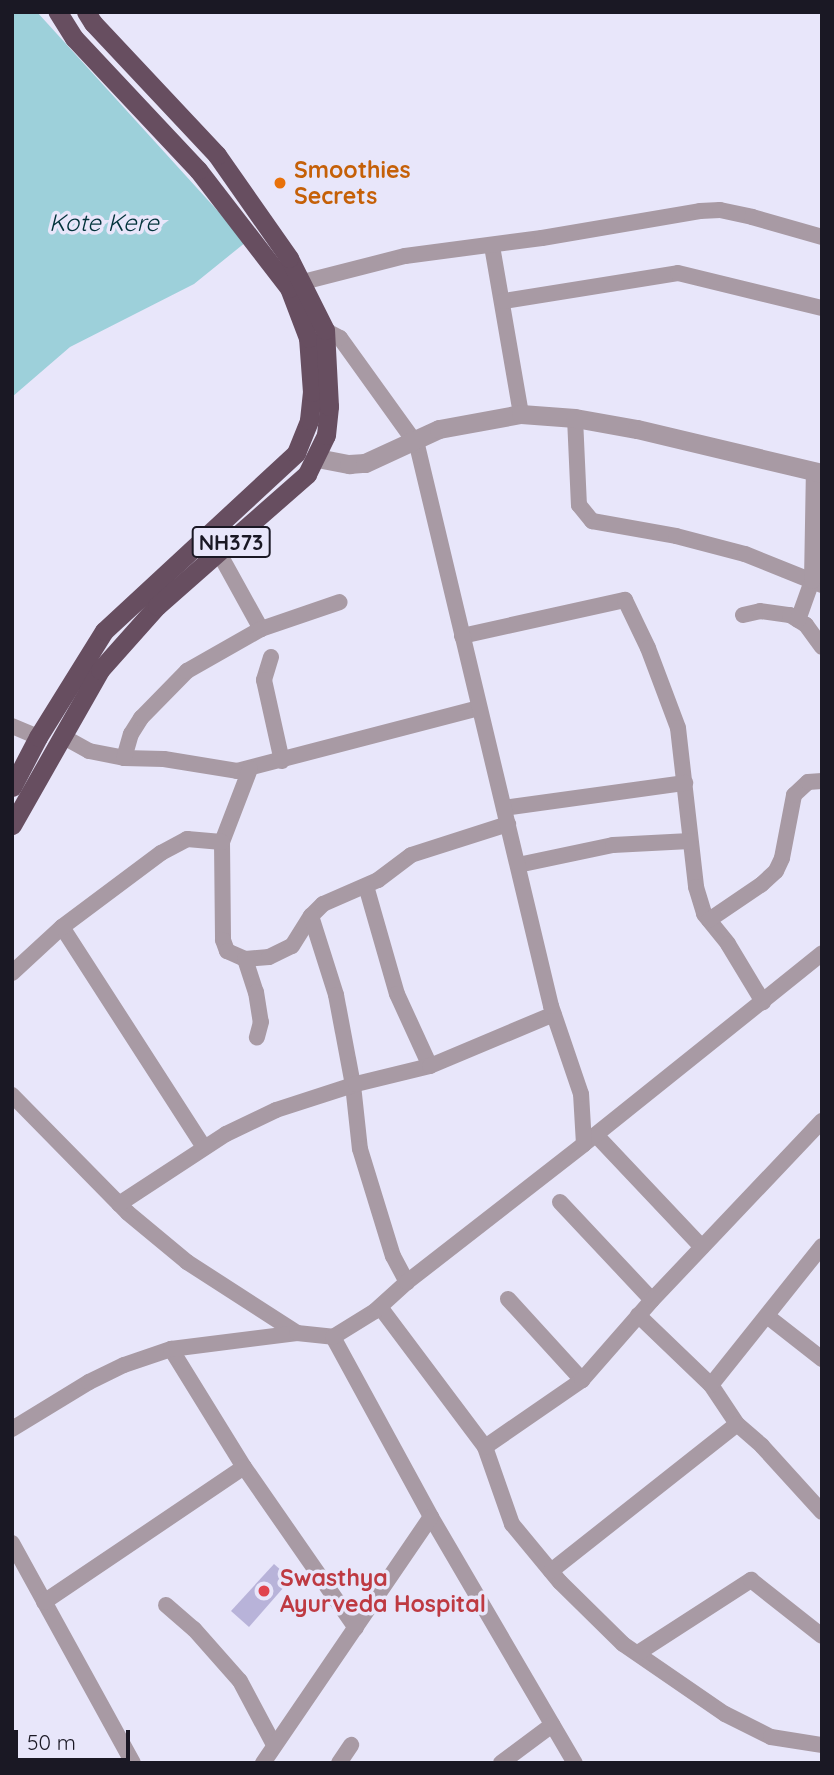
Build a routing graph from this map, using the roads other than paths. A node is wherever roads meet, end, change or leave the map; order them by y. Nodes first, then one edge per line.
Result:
1 (58, 12) edge
2 (86, 12) edge
3 (822, 237) edge
4 (492, 246) junction
5 (303, 282) junction
6 (504, 301) junction
7 (822, 308) edge
8 (324, 330) junction
9 (521, 414) junction
10 (575, 418) junction
11 (412, 439) junction
12 (317, 458) junction
13 (818, 472) edge
14 (219, 552) junction
15 (817, 583) edge
16 (340, 602) dead end
17 (743, 615) dead end
18 (798, 620) junction
19 (261, 629) junction
20 (462, 636) junction
21 (822, 647) edge
22 (271, 657) dead end
23 (479, 708) junction
24 (12, 726) edge
25 (62, 736) junction
26 (38, 737) junction
27 (124, 758) junction
28 (282, 761) junction
29 (250, 769) junction
30 (822, 781) edge
31 (685, 783) junction
32 (19, 792) edge
33 (506, 816) junction
34 (12, 825) edge
35 (690, 841) junction
36 (222, 842) junction
37 (518, 865) junction
38 (366, 886) junction
39 (311, 916) junction
40 (709, 920) junction
41 (62, 927) junction
42 (822, 953) edge
43 (245, 959) junction
44 (12, 973) edge
45 (763, 1002) junction
46 (554, 1014) junction
47 (257, 1037) dead end
48 (430, 1066) junction
49 (353, 1085) junction
50 (12, 1095) edge
51 (822, 1121) edge
52 (590, 1139) junction
53 (204, 1147) junction
54 (560, 1202) dead end
55 (119, 1204) junction
56 (702, 1247) junction
57 (818, 1258) edge
58 (407, 1282) junction
59 (508, 1299) dead end
60 (652, 1300) junction
61 (380, 1307) junction
62 (638, 1315) junction
63 (767, 1316) junction
64 (297, 1333) junction
65 (333, 1337) junction
66 (171, 1349) junction
67 (822, 1359) edge
68 (582, 1380) junction
69 (711, 1385) junction
70 (737, 1424) junction
71 (12, 1429) edge
72 (485, 1447) junction
73 (244, 1467) junction
74 (822, 1512) edge
75 (431, 1517) junction
76 (12, 1543) edge
77 (551, 1572) junction
78 (44, 1602) junction
79 (166, 1605) dead end
80 (356, 1628) junction
81 (822, 1636) edge
82 (638, 1653) junction
83 (552, 1725) junction
84 (274, 1745) junction
85 (351, 1745) dead end
86 (822, 1745) edge
87 (133, 1763) edge
88 (262, 1763) edge
89 (339, 1763) edge
90 (501, 1763) edge
91 (575, 1763) edge

1 - 26 highway, NH373
2 - 5 highway, NH373
3 - 4 street
4 - 5 street
4 - 6 street
5 - 8 highway, NH373
6 - 7 street
6 - 9 street
8 - 11 street
8 - 12 highway, NH373
9 - 10 street
9 - 11 street
10 - 13 street
10 - 15 street
11 - 12 street
11 - 20 street
12 - 14 highway, NH373
13 - 15 street
14 - 19 street
14 - 25 highway, NH373
15 - 18 street
16 - 19 street
17 - 18 street
18 - 21 street
19 - 27 street
20 - 23 street
20 - 31 street
22 - 28 street
23 - 28 street
23 - 33 street
24 - 26 street
25 - 27 street
25 - 32 highway, NH373
26 - 32 highway, NH373
27 - 29 street
28 - 29 street
29 - 36 street
30 - 40 street
31 - 33 street
31 - 35 street
32 - 34 highway, NH373
33 - 37 street
33 - 38 street
35 - 37 street
35 - 40 street
36 - 41 street
36 - 43 street
37 - 46 street
38 - 39 street
38 - 48 street
39 - 43 street
39 - 49 street
40 - 45 street
41 - 44 street
41 - 53 street
42 - 45 street
43 - 47 street
45 - 52 street
46 - 48 street
46 - 52 street
48 - 49 street
49 - 53 street
49 - 58 street
50 - 55 street
51 - 56 street
52 - 56 street
52 - 58 street
53 - 55 street
54 - 60 street
55 - 64 street
56 - 60 street
57 - 63 street
58 - 61 street
59 - 68 street
60 - 62 street
61 - 65 street
61 - 72 street
62 - 68 street
62 - 69 street
63 - 67 street
63 - 69 street
64 - 65 street
64 - 66 street
65 - 75 street
66 - 71 street
66 - 73 street
68 - 72 street
69 - 70 street
70 - 74 street
70 - 77 street
72 - 77 street
73 - 78 street
73 - 80 street
75 - 80 street
75 - 83 street
76 - 78 street
77 - 82 street
78 - 87 street
79 - 84 street
80 - 84 street
81 - 82 street
82 - 86 street
83 - 90 street
83 - 91 street
84 - 88 street
85 - 89 street

